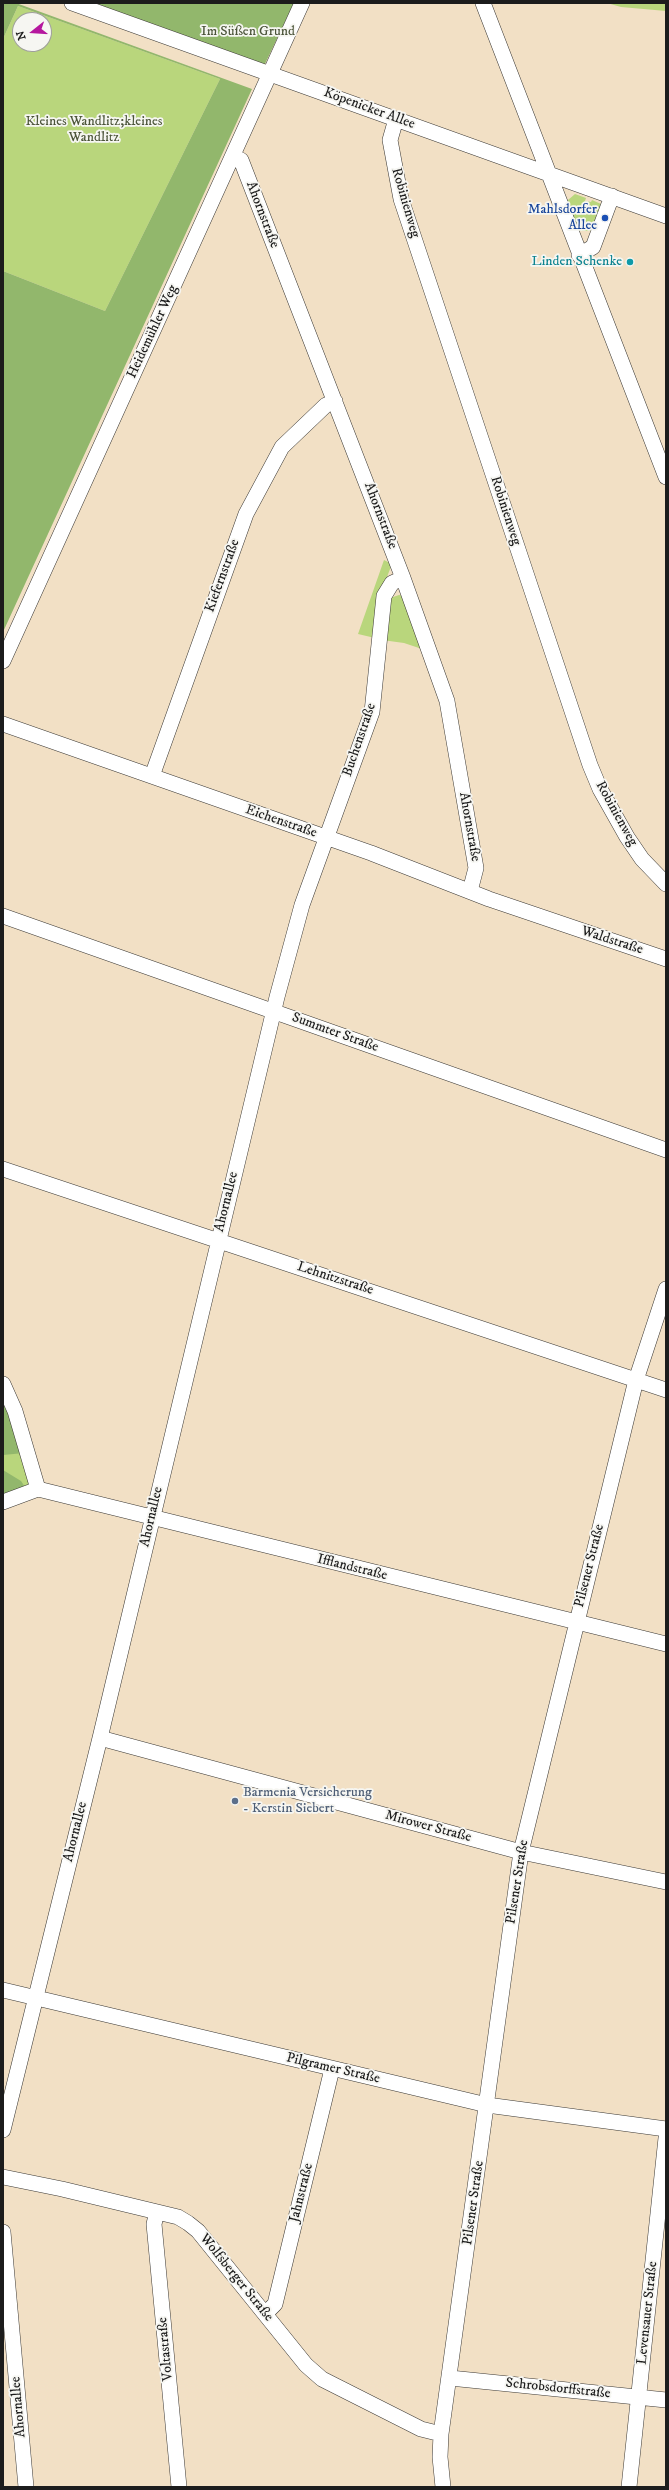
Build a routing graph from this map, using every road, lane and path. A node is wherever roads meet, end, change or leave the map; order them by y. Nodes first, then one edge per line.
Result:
1 (72, 3) edge
2 (302, 3) edge
3 (483, 3) edge
4 (271, 74) junction
5 (396, 119) junction
6 (234, 157) junction
7 (547, 174) junction
8 (612, 196) junction
9 (666, 216) edge
10 (580, 255) junction
11 (335, 401) junction
12 (666, 477) edge
13 (403, 578) junction
14 (3, 661) edge
15 (3, 724) edge
16 (152, 776) junction
17 (326, 838) junction
18 (666, 884) edge
19 (470, 891) junction
20 (302, 905) joint
21 (3, 916) edge
22 (558, 924) joint
23 (666, 959) edge
24 (273, 1011) junction
25 (666, 1150) edge
26 (3, 1169) edge
27 (217, 1240) junction
28 (666, 1289) edge
29 (636, 1380) junction
30 (3, 1388) edge
31 (666, 1390) edge
32 (38, 1489) junction
33 (3, 1502) edge
34 (152, 1518) junction
35 (576, 1622) junction
36 (666, 1644) edge
37 (100, 1738) junction
38 (521, 1852) junction
39 (666, 1882) edge
40 (3, 1990) edge
41 (36, 1998) junction
42 (332, 2069) junction
43 (487, 2105) junction
44 (666, 2129) edge
45 (3, 2130) edge
46 (666, 2138) edge
47 (3, 2177) edge
48 (157, 2212) junction
49 (3, 2232) edge
50 (265, 2314) junction
51 (450, 2378) junction
52 (639, 2397) junction
53 (666, 2400) edge
54 (441, 2434) junction
55 (26, 2487) edge
56 (179, 2487) edge
57 (443, 2487) edge
58 (629, 2487) edge

1 - 4 street, Köpenicker Allee
2 - 4 street, Heidemühler Weg
3 - 7 street
4 - 5 street, Köpenicker Allee
4 - 6 street, Heidemühler Weg
5 - 7 street, Köpenicker Allee
5 - 18 street, Robinienweg
6 - 11 street, Ahornstraße
6 - 14 street, Heidemühler Weg
7 - 8 street, Köpenicker Allee
7 - 10 street
8 - 9 street, Köpenicker Allee
8 - 10 street
10 - 12 street
11 - 13 street, Ahornstraße
11 - 16 street, Kiefernstraße
13 - 17 street, Buchenstraße
13 - 19 street, Ahornstraße
15 - 16 street, Eichenstraße
16 - 17 street, Eichenstraße
17 - 19 street, Eichenstraße
17 - 20 street, Buchenstraße
19 - 22 street, Eichenstraße
20 - 24 street, Ahornallee
21 - 24 street, Summter Straße
22 - 23 street, Waldstraße
24 - 25 street, Summter Straße
24 - 27 street, Ahornallee
26 - 27 street, Lehnitzstraße
27 - 29 street, Lehnitzstraße
27 - 34 street, Ahornallee
28 - 29 street, Pilsener Straße
29 - 31 street, Lehnitzstraße
29 - 35 street, Pilsener Straße
30 - 32 street
32 - 33 street
32 - 34 street, Ifflandstraße
34 - 35 street, Ifflandstraße
34 - 37 street, Ahornallee
35 - 36 street, Ifflandstraße
35 - 38 street, Pilsener Straße
37 - 38 street, Mirower Straße
37 - 41 street, Ahornallee
38 - 39 street, Mirower Straße
38 - 43 street, Pilsener Straße
40 - 41 street, Pilgramer Straße
41 - 42 street, Pilgramer Straße
41 - 45 street, Ahornallee
42 - 43 street, Pilgramer Straße
42 - 50 street, Jahnstraße
43 - 44 street, Pilgramer Straße
43 - 51 street, Pilsener Straße
46 - 52 street, Levensauer Straße
47 - 48 street, Wolfsberger Straße
48 - 50 street, Wolfsberger Straße
48 - 56 street, Voltastraße
49 - 55 street, Ahornallee
50 - 54 street, Wolfsberger Straße
51 - 52 street, Schrobsdorffstraße
51 - 54 street, Pilsener Straße
52 - 53 street, Schrobsdorffstraße
52 - 58 street, Levensauer Straße
54 - 57 street, Pilsener Straße

